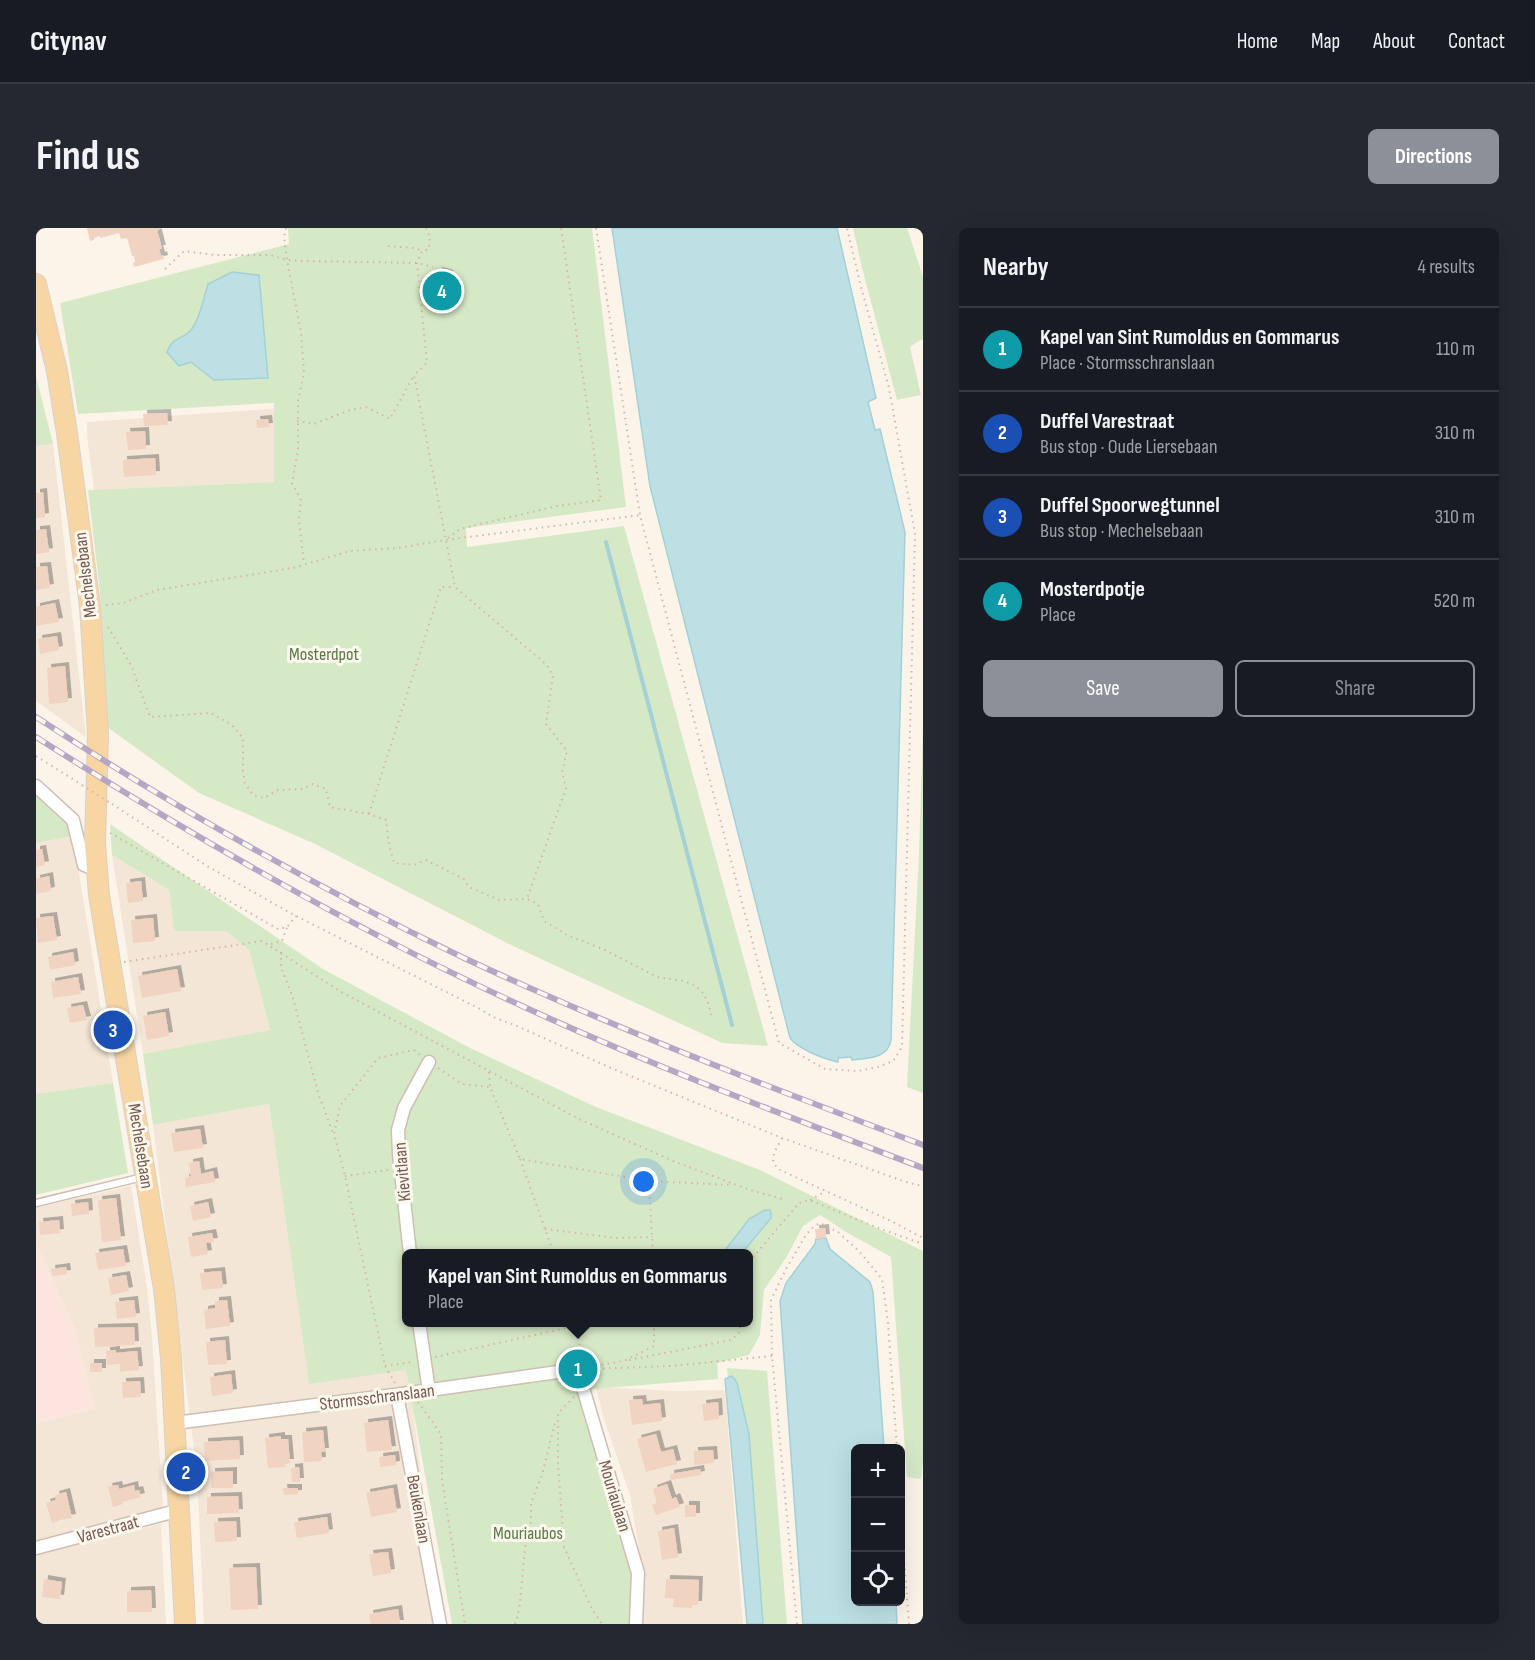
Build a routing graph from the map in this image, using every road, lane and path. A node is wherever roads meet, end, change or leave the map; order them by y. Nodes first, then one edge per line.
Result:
1 (286, 228) edge
2 (426, 228) edge
3 (561, 228) edge
4 (596, 228) edge
5 (847, 228) edge
6 (388, 246) dead end
7 (422, 251) junction
8 (287, 260) junction
9 (417, 263) junction
10 (433, 267) dead end
11 (165, 269) dead end
12 (36, 284) edge
13 (414, 375) junction
14 (297, 422) junction
15 (640, 515) junction
16 (446, 540) junction
17 (304, 564) junction
18 (455, 587) junction
19 (123, 603) dead end
20 (103, 619) dead end
21 (36, 756) edge
22 (36, 786) edge
23 (369, 814) junction
24 (105, 830) dead end
25 (97, 870) junction
26 (527, 898) junction
27 (296, 916) junction
28 (287, 927) junction
29 (269, 944) junction
30 (281, 952) junction
31 (111, 964) junction
32 (711, 1015) dead end
33 (429, 1062) junction
34 (489, 1071) junction
35 (490, 1087) junction
36 (334, 1134) junction
37 (782, 1138) junction
38 (520, 1159) junction
39 (400, 1168) junction
40 (146, 1176) junction
41 (345, 1176) junction
42 (649, 1181) junction
43 (737, 1185) junction
44 (923, 1186) edge
45 (826, 1191) junction
46 (783, 1199) dead end
47 (810, 1200) junction
48 (36, 1203) edge
49 (546, 1229) junction
50 (653, 1237) junction
51 (923, 1238) edge
52 (923, 1244) edge
53 (409, 1249) edge
54 (552, 1249) edge
55 (653, 1249) edge
56 (753, 1258) edge
57 (420, 1327) edge
58 (567, 1327) edge
59 (580, 1327) edge
60 (654, 1327) edge
61 (740, 1327) edge
62 (772, 1356) junction
63 (424, 1359) junction
64 (624, 1361) junction
65 (385, 1366) junction
66 (579, 1369) junction
67 (583, 1388) junction
68 (429, 1390) junction
69 (403, 1394) junction
70 (558, 1413) junction
71 (175, 1423) junction
72 (897, 1444) edge
73 (180, 1510) junction
74 (36, 1548) edge
75 (904, 1552) edge
76 (185, 1624) edge
77 (440, 1624) edge
78 (465, 1624) edge
79 (515, 1624) edge
80 (602, 1624) edge
81 (636, 1624) edge
82 (797, 1624) edge
83 (909, 1624) edge

1 - 8 path
2 - 7 path
3 - 16 path
4 - 15 path
5 - 15 path
6 - 7 path
7 - 9 path
8 - 9 path
8 - 11 path
8 - 14 path
9 - 10 path
9 - 13 path
12 - 25 main road, Mechelsebaan
13 - 14 path
13 - 16 path
14 - 17 path
15 - 16 path
16 - 17 path
16 - 18 path
17 - 19 path
18 - 23 path
18 - 26 path
20 - 23 path
21 - 27 path, bridge
22 - 25 street
23 - 26 path
24 - 28 path
25 - 31 main road, Mechelsebaan
26 - 32 path
27 - 28 path
27 - 37 path
28 - 29 path
29 - 30 path
29 - 31 path
30 - 34 path
30 - 36 path
31 - 40 main road, Mechelsebaan
33 - 35 path
33 - 36 path
33 - 39 street, Kievitlaan
34 - 35 path
34 - 43 path
35 - 38 path
36 - 41 path
37 - 44 path
37 - 45 path
38 - 42 path
38 - 49 path
39 - 41 path
39 - 53 street, Kievitlaan
40 - 48 lane
40 - 71 main road, Mechelsebaan
41 - 65 path
42 - 43 path
42 - 50 path
43 - 46 path
45 - 47 path
45 - 51 path
47 - 52 path
47 - 56 path
49 - 50 path
49 - 54 path
50 - 55 path
57 - 63 street
58 - 63 path
59 - 66 path
60 - 64 path
61 - 64 path
62 - 66 path
62 - 72 path
62 - 82 path
63 - 65 path
63 - 68 street
64 - 66 path
65 - 69 path
66 - 67 street, Mouriaulaan
66 - 68 street, Stormsschranslaan
67 - 70 path
67 - 81 street, Mouriaulaan
68 - 69 street, Stormsschranslaan
69 - 71 street, Stormsschranslaan
69 - 77 street, Beukenlaan
69 - 78 path
70 - 79 path
70 - 80 path
71 - 73 main road, Mechelsebaan
73 - 74 street, Varestraat
73 - 76 main road
75 - 83 path

